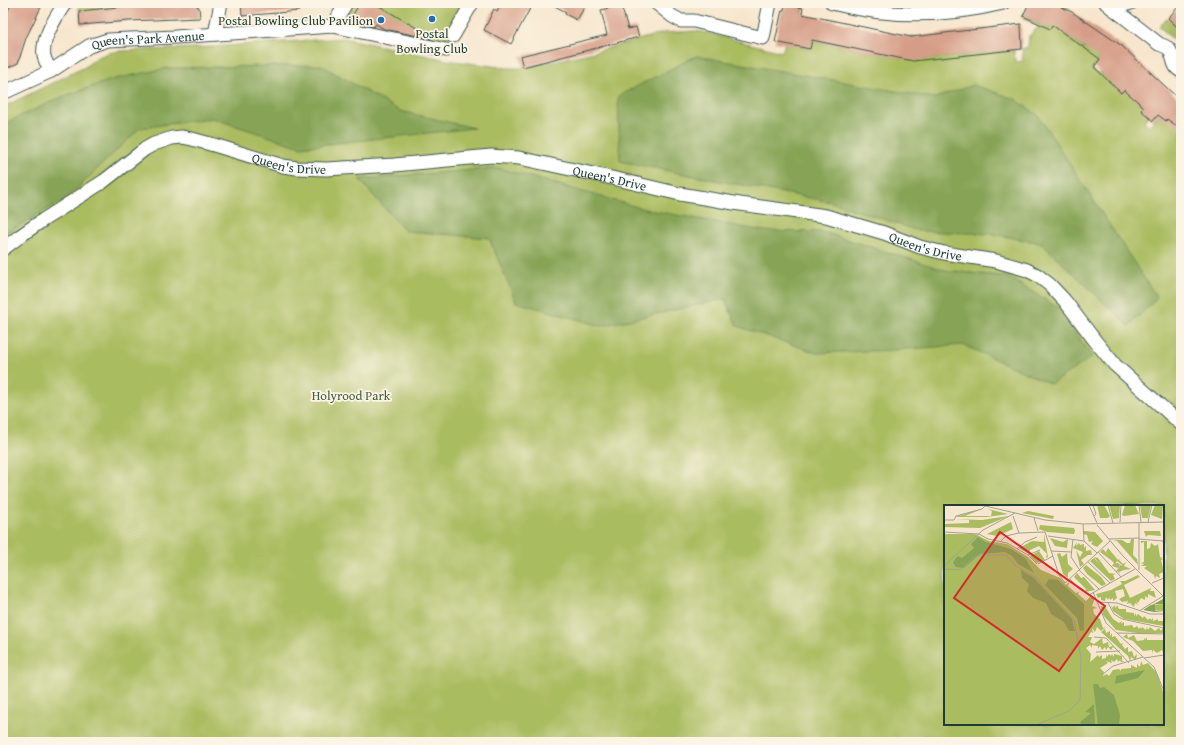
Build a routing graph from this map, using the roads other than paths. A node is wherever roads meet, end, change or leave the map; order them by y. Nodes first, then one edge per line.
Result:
1 (65, 3) edge
2 (221, 3) edge
3 (346, 3) edge
4 (472, 3) edge
5 (656, 3) edge
6 (770, 3) edge
7 (832, 3) edge
8 (1003, 3) edge
9 (1131, 3) edge
10 (1109, 5) edge
11 (333, 26) junction
12 (215, 34) junction
13 (454, 36) dead end
14 (446, 50) dead end
15 (51, 71) junction
16 (1181, 71) edge
17 (3, 93) edge
18 (3, 249) edge
19 (1181, 424) edge

1 - 15 street
2 - 12 street
3 - 11 street
4 - 13 street
5 - 6 street
7 - 8 street
9 - 10 street
10 - 16 street
11 - 12 street, Queen's Park Avenue
11 - 14 street, Queen's Park Avenue
12 - 15 street, Queen's Park Avenue
15 - 17 street, Queen's Park Avenue
18 - 19 street, Queen's Drive

